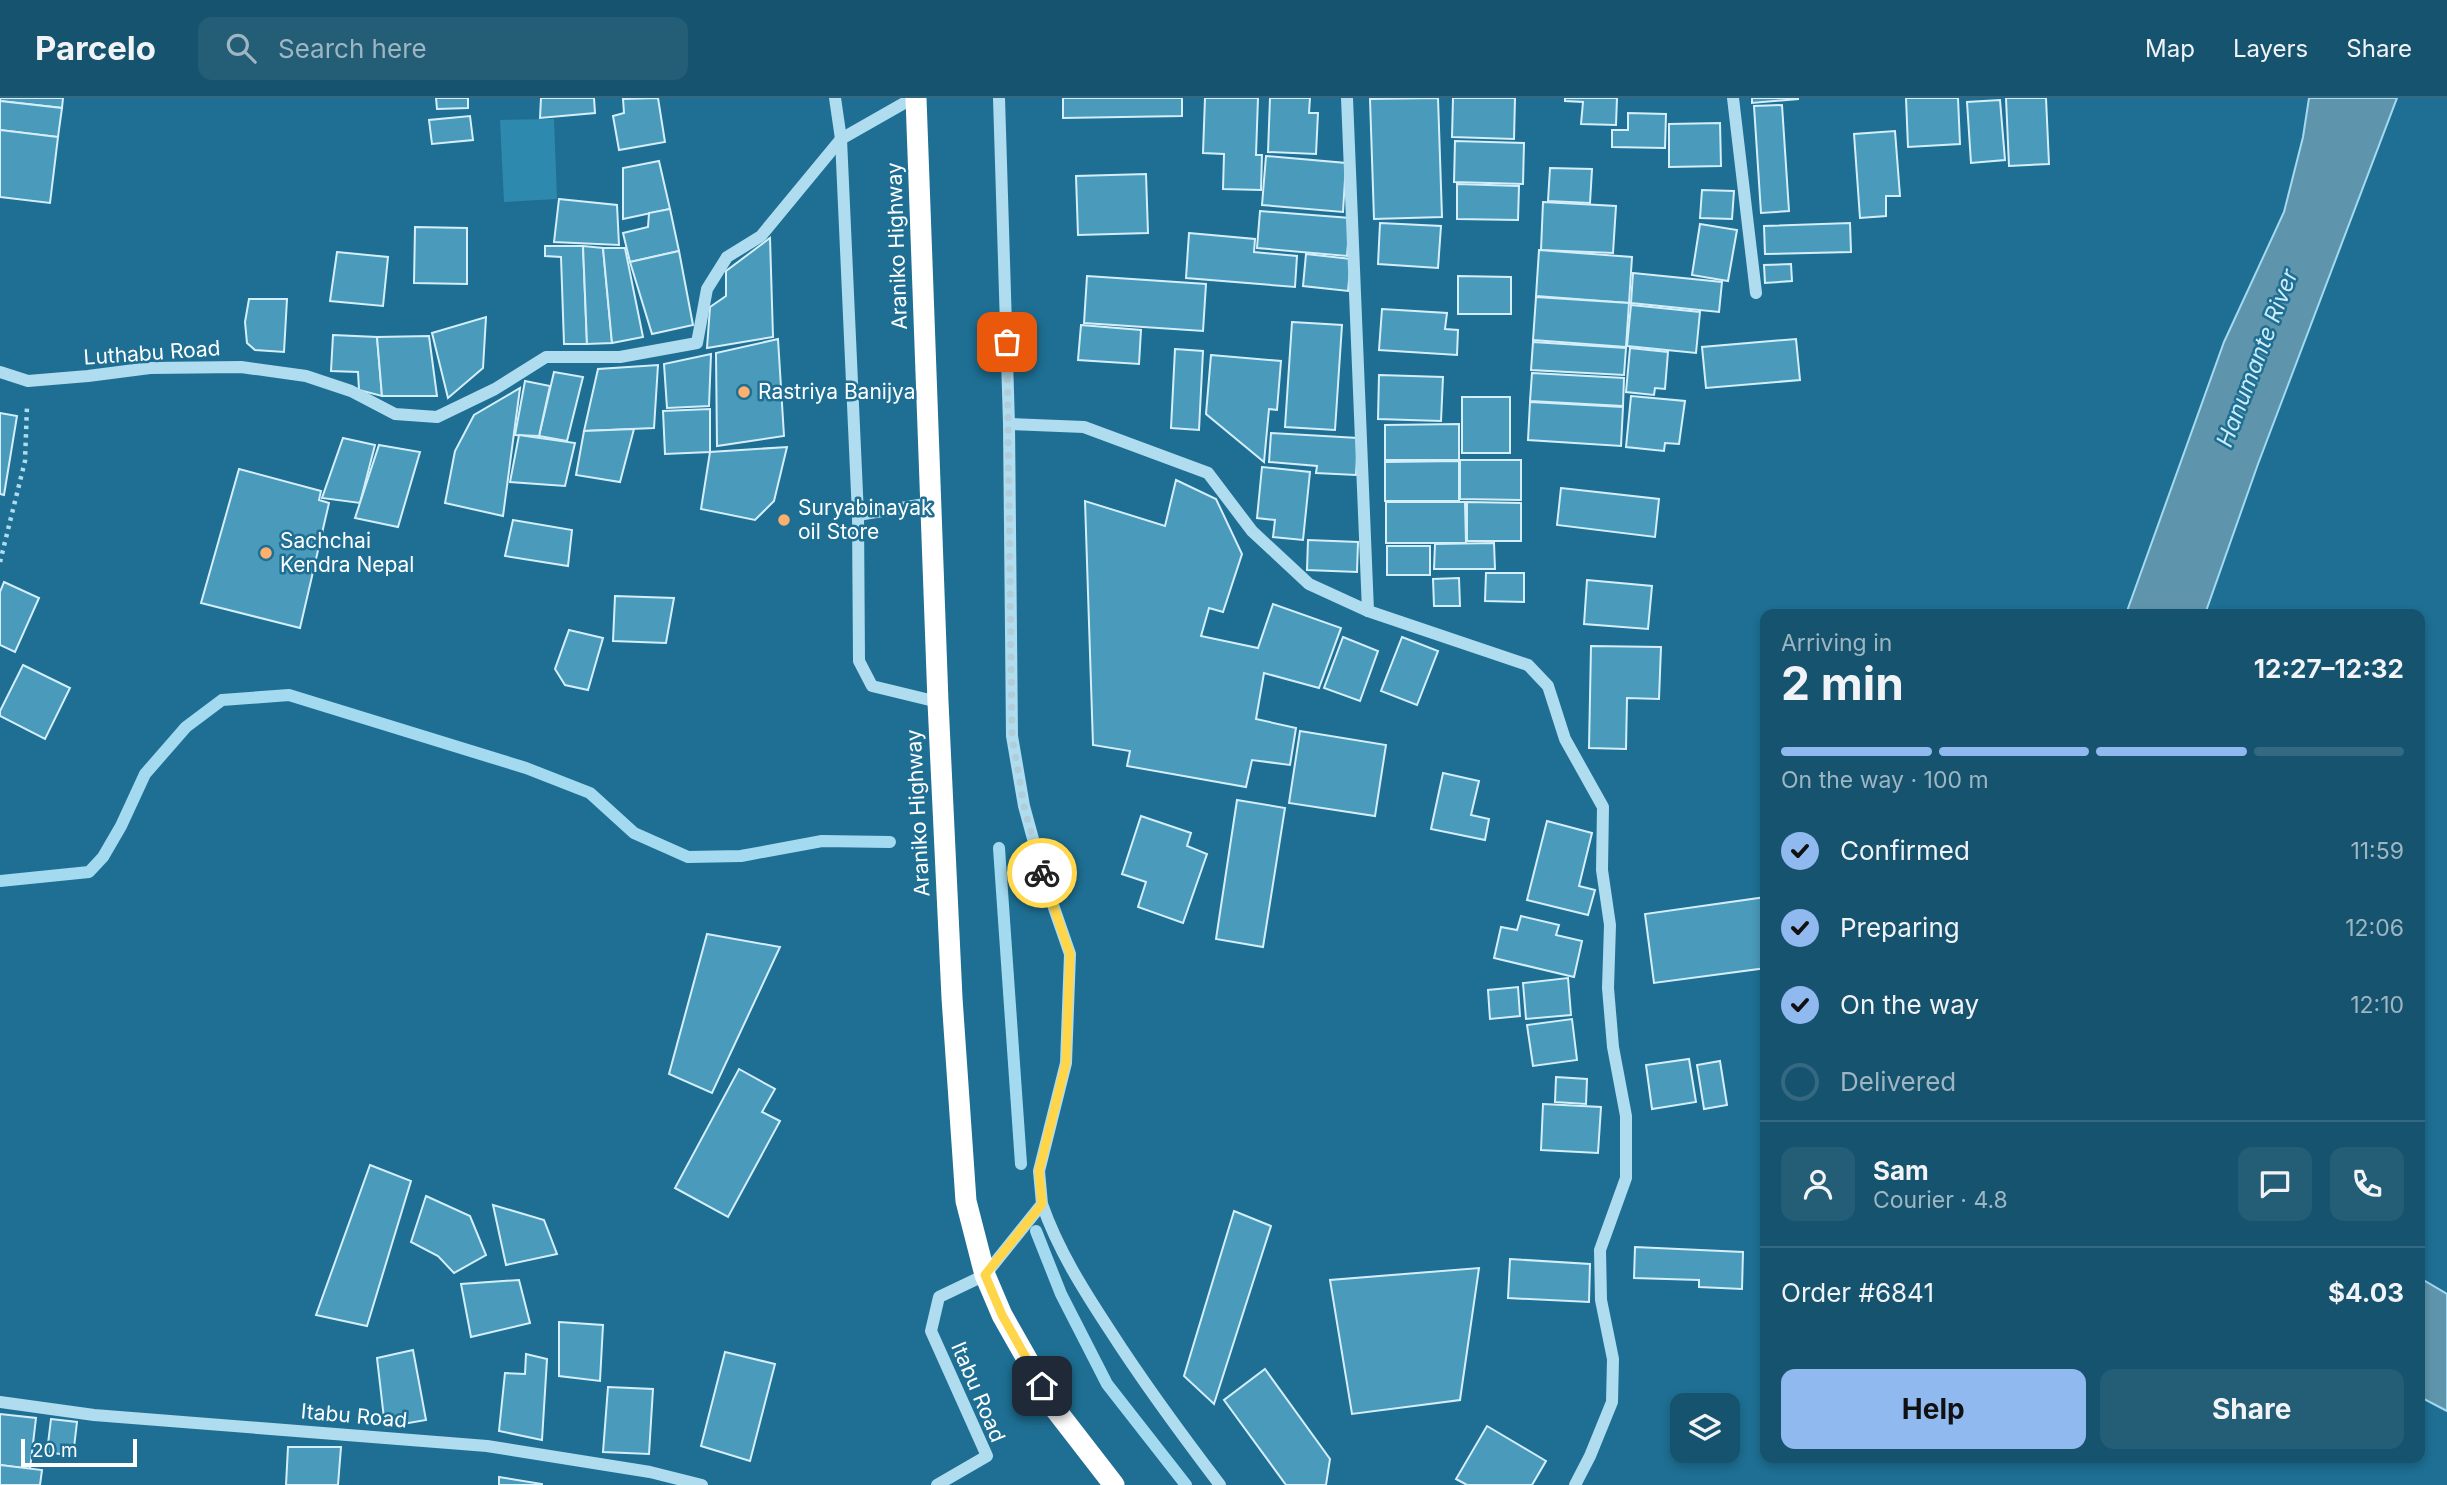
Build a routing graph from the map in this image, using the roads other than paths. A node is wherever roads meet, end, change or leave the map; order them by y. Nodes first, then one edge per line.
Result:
1 (835, 98) edge
2 (915, 98) edge
3 (999, 98) edge
4 (1347, 98) edge
5 (1733, 98) edge
6 (841, 139) junction
7 (1756, 293) dead end
8 (0, 372) edge
9 (1009, 424) junction
10 (931, 503) junction
11 (858, 515) junction
12 (1368, 611) junction
13 (938, 702) junction
14 (1042, 1204) junction
15 (985, 1275) junction
16 (0, 1402) edge
17 (702, 1485) edge
18 (937, 1485) edge
19 (1115, 1485) edge
20 (1220, 1485) edge
21 (1575, 1485) edge

1 - 6 street
2 - 6 street, Luthabu Road
2 - 10 highway, Araniko Highway
3 - 9 street
4 - 12 street
5 - 7 street
6 - 8 street, Luthabu Road
6 - 11 street
9 - 12 street
9 - 14 street
10 - 11 street
10 - 13 highway, Araniko Highway
11 - 13 street
12 - 21 street
13 - 15 highway, Araniko Highway
14 - 15 street
14 - 20 street
15 - 18 street, Itabu Road
15 - 19 highway, Araniko Highway
16 - 17 street, Itabu Road

